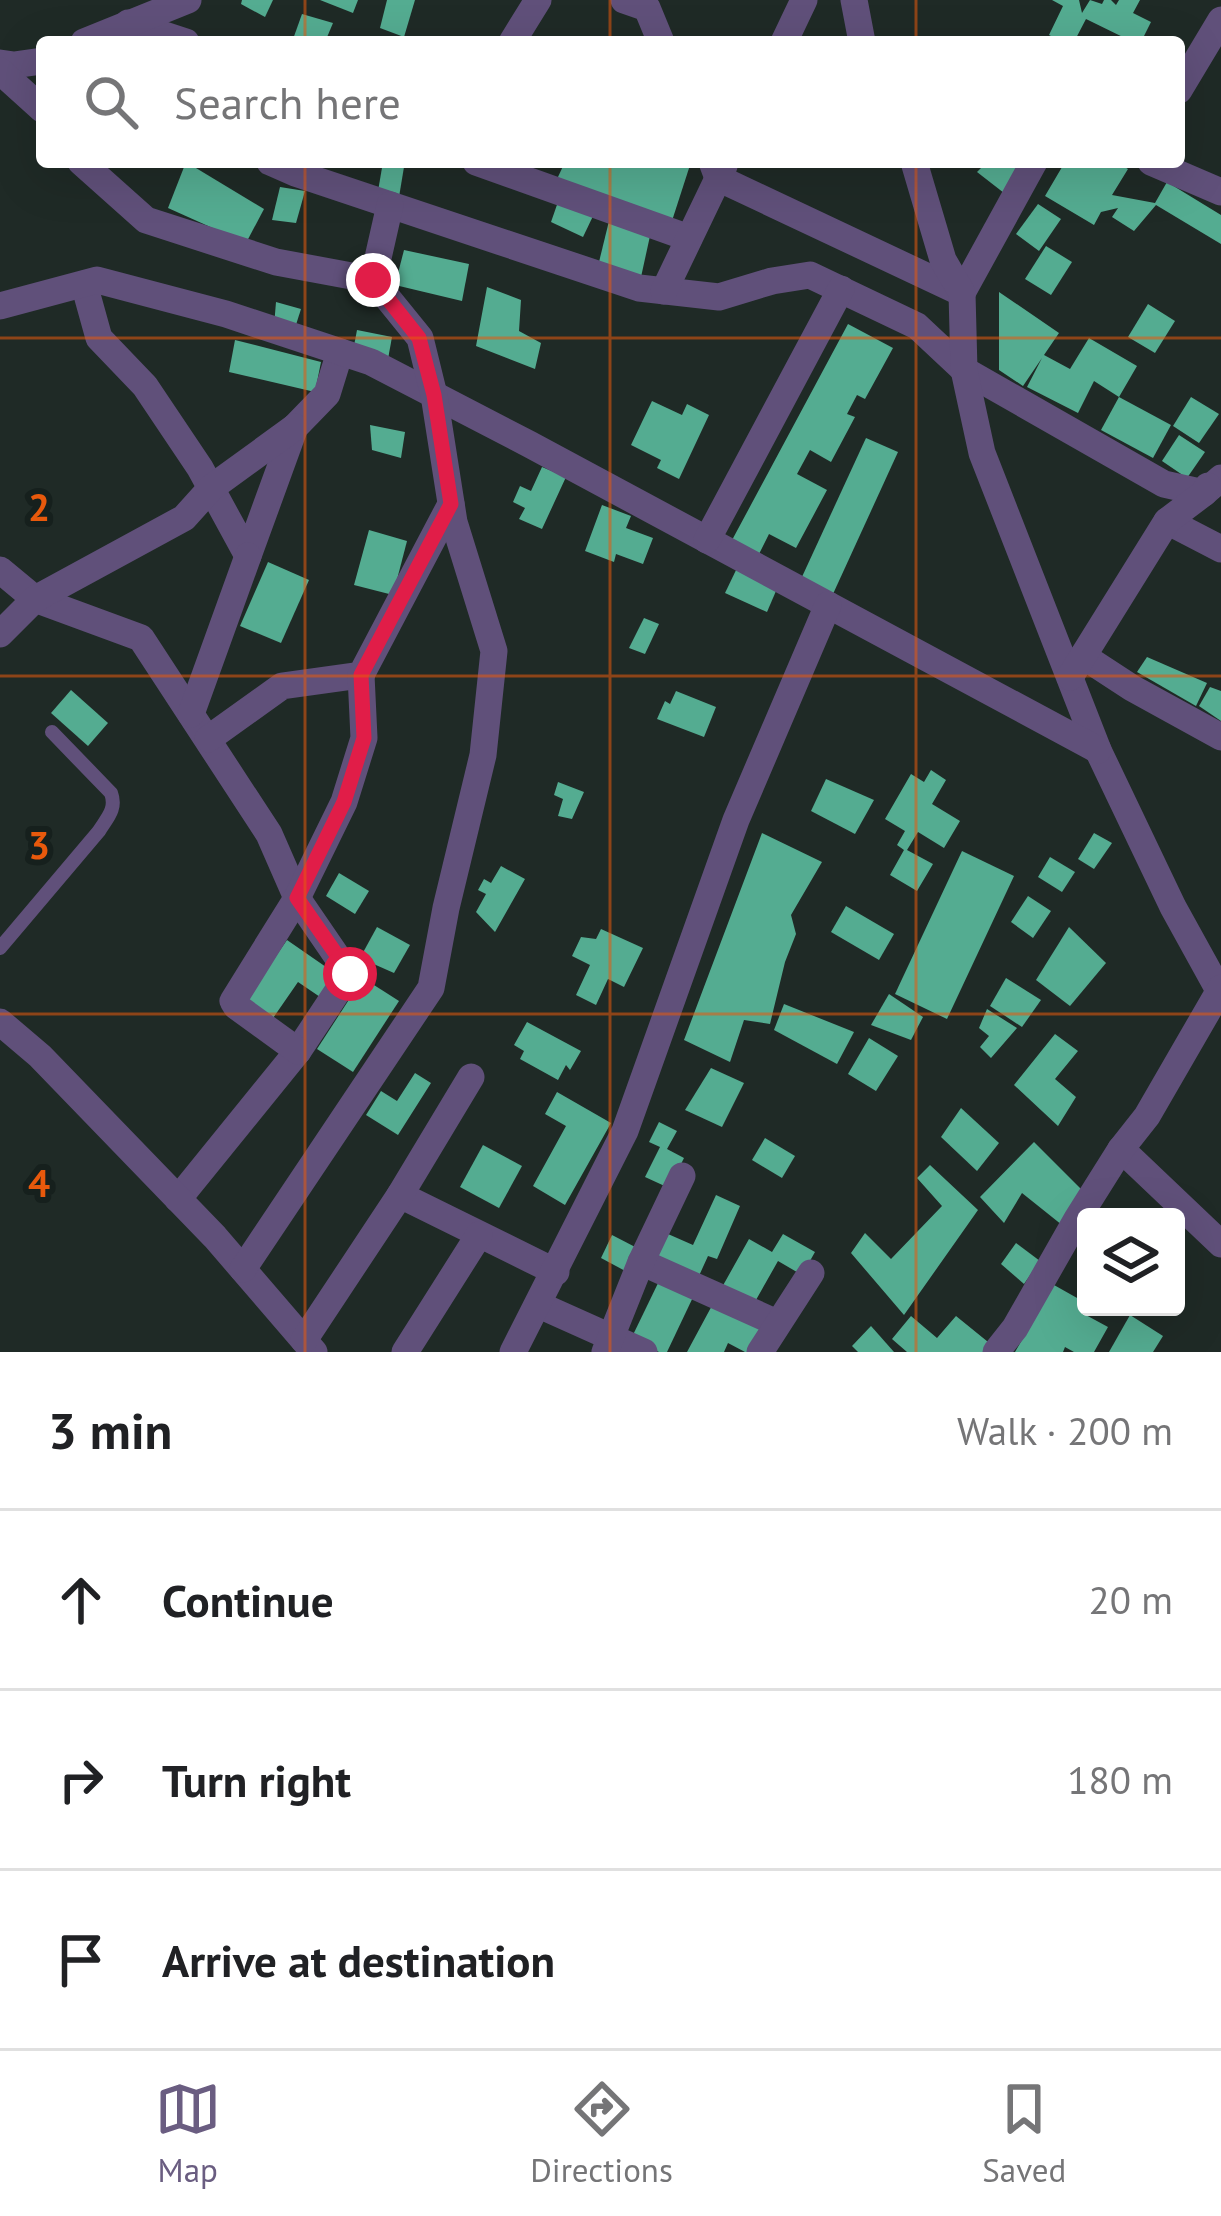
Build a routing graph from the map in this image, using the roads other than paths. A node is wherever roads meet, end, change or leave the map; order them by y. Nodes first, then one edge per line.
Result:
1 (188, 0) edge
2 (538, 0) edge
3 (624, 0) edge
4 (804, 0) edge
5 (856, 1) edge
6 (1221, 20) edge
7 (128, 23) junction
8 (97, 36) edge
9 (168, 36) edge
10 (516, 36) edge
11 (659, 36) edge
12 (787, 36) edge
13 (861, 36) edge
14 (36, 62) edge
15 (0, 67) edge
16 (1185, 80) edge
17 (36, 103) edge
18 (88, 168) edge
19 (288, 168) edge
20 (494, 168) edge
21 (719, 168) edge
22 (721, 168) edge
23 (916, 168) edge
24 (1031, 168) edge
25 (1165, 168) edge
26 (1221, 192) edge
27 (390, 205) junction
28 (689, 238) junction
29 (373, 280) junction
30 (84, 284) junction
31 (841, 289) junction
32 (664, 291) junction
33 (962, 293) junction
34 (0, 306) edge
35 (340, 352) junction
36 (964, 370) junction
37 (434, 395) junction
38 (295, 427) junction
39 (1221, 461) edge
40 (1213, 486) edge
41 (211, 488) junction
42 (451, 504) junction
43 (1167, 521) junction
44 (707, 540) junction
45 (1221, 549) edge
46 (248, 556) junction
47 (0, 570) edge
48 (35, 598) junction
49 (828, 605) junction
50 (0, 634) edge
51 (1077, 666) junction
52 (361, 675) junction
53 (191, 714) junction
54 (52, 733) dead end
55 (1221, 737) edge
56 (208, 740) junction
57 (1098, 750) junction
58 (297, 898) junction
59 (0, 948) edge
60 (1220, 991) edge
61 (6, 1037) edge
62 (298, 1051) junction
63 (471, 1077) dead end
64 (1121, 1149) junction
65 (682, 1176) dead end
66 (400, 1195) junction
67 (178, 1199) junction
68 (479, 1235) junction
69 (1221, 1244) edge
70 (640, 1262) junction
71 (243, 1269) junction
72 (556, 1272) junction
73 (811, 1274) dead end
74 (539, 1305) junction
75 (777, 1323) junction
76 (609, 1345) edge
77 (309, 1346) edge
78 (405, 1352) edge
79 (513, 1352) edge
80 (644, 1352) edge
81 (760, 1352) edge
82 (996, 1352) edge

1 - 7 street
2 - 10 street
3 - 11 street
4 - 12 street
5 - 13 street
6 - 16 street
7 - 8 street
7 - 9 street
14 - 15 street
15 - 17 street
18 - 29 street
19 - 27 street
20 - 28 street
21 - 28 street
22 - 33 street
23 - 33 street
24 - 33 street
25 - 26 street
27 - 29 street
27 - 32 street
28 - 32 street
29 - 37 street
30 - 34 street
30 - 35 street
30 - 41 street
31 - 32 street
31 - 36 street
31 - 44 street
33 - 36 street
35 - 37 street
35 - 38 street
36 - 40 street
36 - 51 street
37 - 42 street
37 - 44 street
38 - 41 street
38 - 46 street
39 - 40 street
40 - 43 street
41 - 46 street
41 - 48 street
42 - 52 street
42 - 71 street
43 - 45 street
43 - 51 street
44 - 49 street
46 - 53 street
47 - 48 street
48 - 50 street
48 - 53 street
49 - 57 street
49 - 72 street
51 - 55 street
51 - 57 street
52 - 56 street
52 - 58 street
53 - 56 street
54 - 59 lane
56 - 58 street
57 - 60 street
58 - 62 street
58 - 62 street
60 - 64 street
61 - 67 street
62 - 67 street
63 - 66 street
64 - 69 street
64 - 82 street
65 - 70 street
66 - 68 street
66 - 77 street
67 - 71 street
68 - 72 street
68 - 78 street
70 - 75 street
70 - 76 street
71 - 77 street
72 - 74 street
73 - 75 street
74 - 76 street
74 - 79 street
75 - 81 street
76 - 80 street

